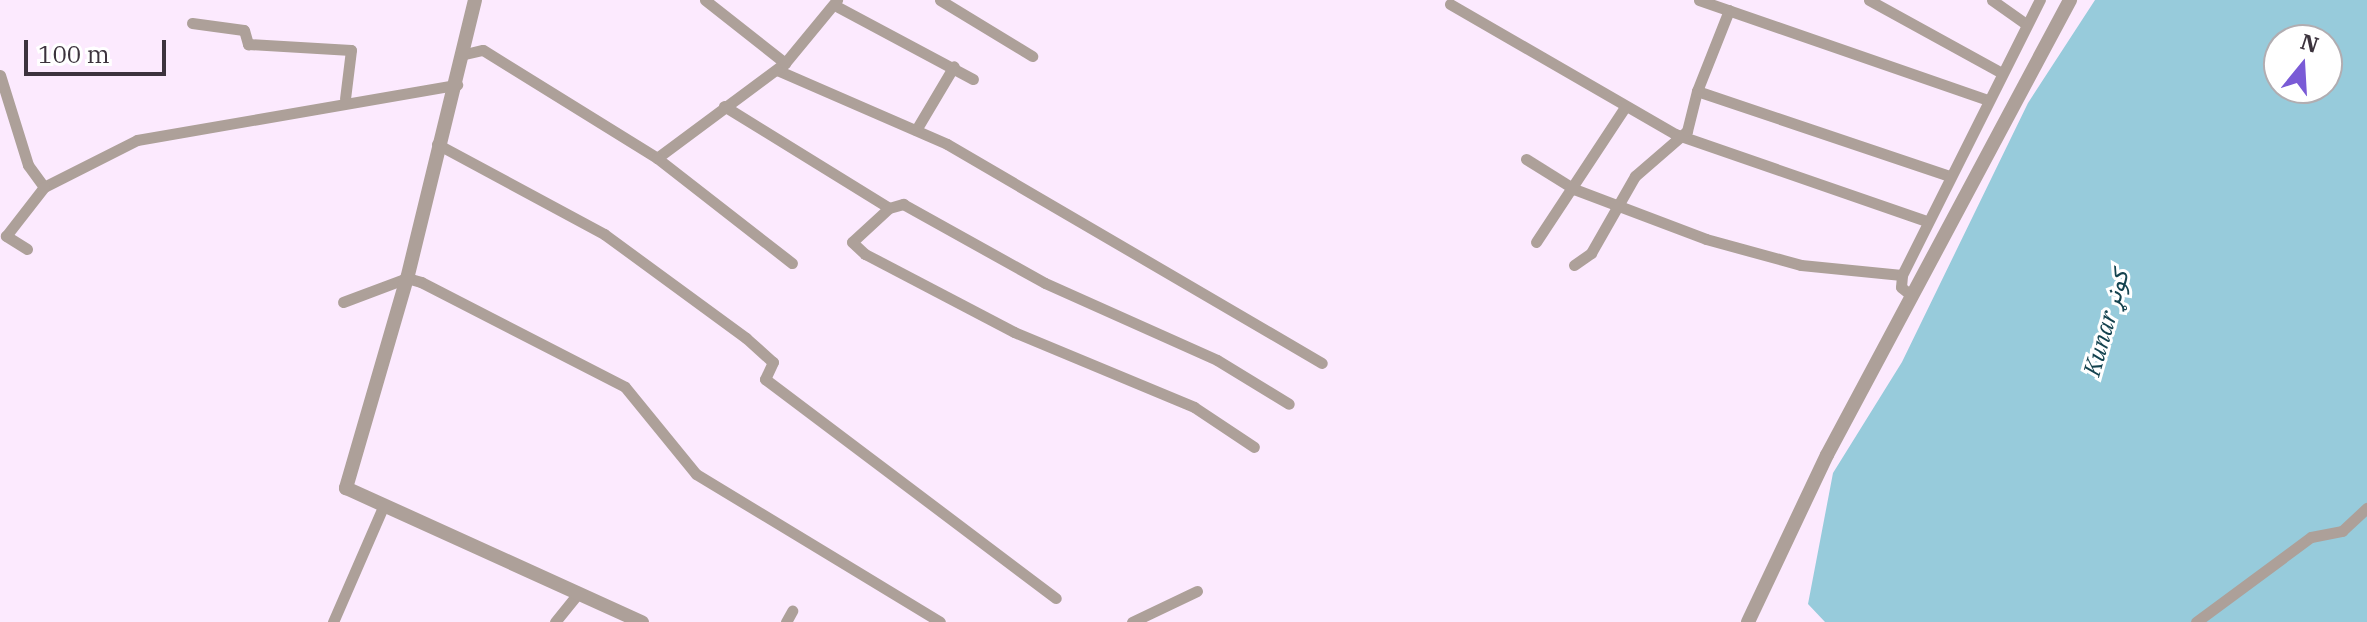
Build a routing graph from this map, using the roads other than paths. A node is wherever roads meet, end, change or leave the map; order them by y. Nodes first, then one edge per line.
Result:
1 (475, 0) edge
2 (705, 0) edge
3 (940, 0) edge
4 (1699, 0) edge
5 (1869, 0) edge
6 (1992, 0) edge
7 (2040, 0) edge
8 (2070, 0) edge
9 (838, 3) edge
10 (1450, 4) dead end
11 (1729, 10) junction
12 (192, 23) dead end
13 (2026, 24) junction
14 (465, 54) junction
15 (1032, 56) dead end
16 (781, 66) junction
17 (954, 66) junction
18 (2000, 72) junction
19 (0, 75) edge
20 (973, 79) dead end
21 (457, 85) junction
22 (1697, 91) junction
23 (345, 99) junction
24 (1985, 99) junction
25 (724, 106) junction
26 (1625, 107) junction
27 (916, 130) junction
28 (1675, 134) junction
29 (437, 144) junction
30 (657, 158) junction
31 (1526, 159) dead end
32 (1947, 175) junction
33 (44, 187) junction
34 (1574, 189) junction
35 (1617, 201) junction
36 (889, 208) junction
37 (1926, 221) junction
38 (1536, 242) dead end
39 (27, 249) dead end
40 (792, 263) dead end
41 (1574, 265) dead end
42 (1902, 275) junction
43 (407, 278) junction
44 (1912, 296) junction
45 (343, 302) dead end
46 (1322, 363) dead end
47 (1289, 404) dead end
48 (1254, 447) dead end
49 (383, 507) junction
50 (2367, 508) edge
51 (1197, 591) dead end
52 (577, 595) junction
53 (1056, 598) dead end
54 (333, 622) edge
55 (555, 622) edge
56 (642, 622) edge
57 (940, 622) edge
58 (1132, 622) edge
59 (1748, 622) edge
60 (2196, 622) edge

1 - 14 street
2 - 16 street
3 - 15 street
4 - 11 street
5 - 18 street
6 - 13 street
7 - 13 street
8 - 44 street
9 - 16 street
9 - 17 street
10 - 26 street
11 - 22 street
11 - 24 street
12 - 23 street
13 - 18 street
14 - 21 street
14 - 30 street
16 - 25 street
16 - 27 street
17 - 20 street
17 - 27 street
18 - 24 street
19 - 33 street
21 - 23 street
21 - 29 street
22 - 28 street
22 - 32 street
23 - 33 street
24 - 32 street
25 - 30 street
25 - 36 street
26 - 28 street
26 - 34 street
27 - 46 street
28 - 35 street
28 - 37 street
29 - 43 street
29 - 53 street
30 - 40 street
31 - 34 street
32 - 37 street
33 - 39 street
34 - 35 street
34 - 38 street
35 - 41 street
35 - 42 street
36 - 47 street
36 - 48 street
37 - 42 street
42 - 44 street
43 - 45 street
43 - 49 street
43 - 57 street
44 - 59 street
49 - 52 street
49 - 54 street
50 - 60 street
51 - 58 street
52 - 55 street
52 - 56 street

